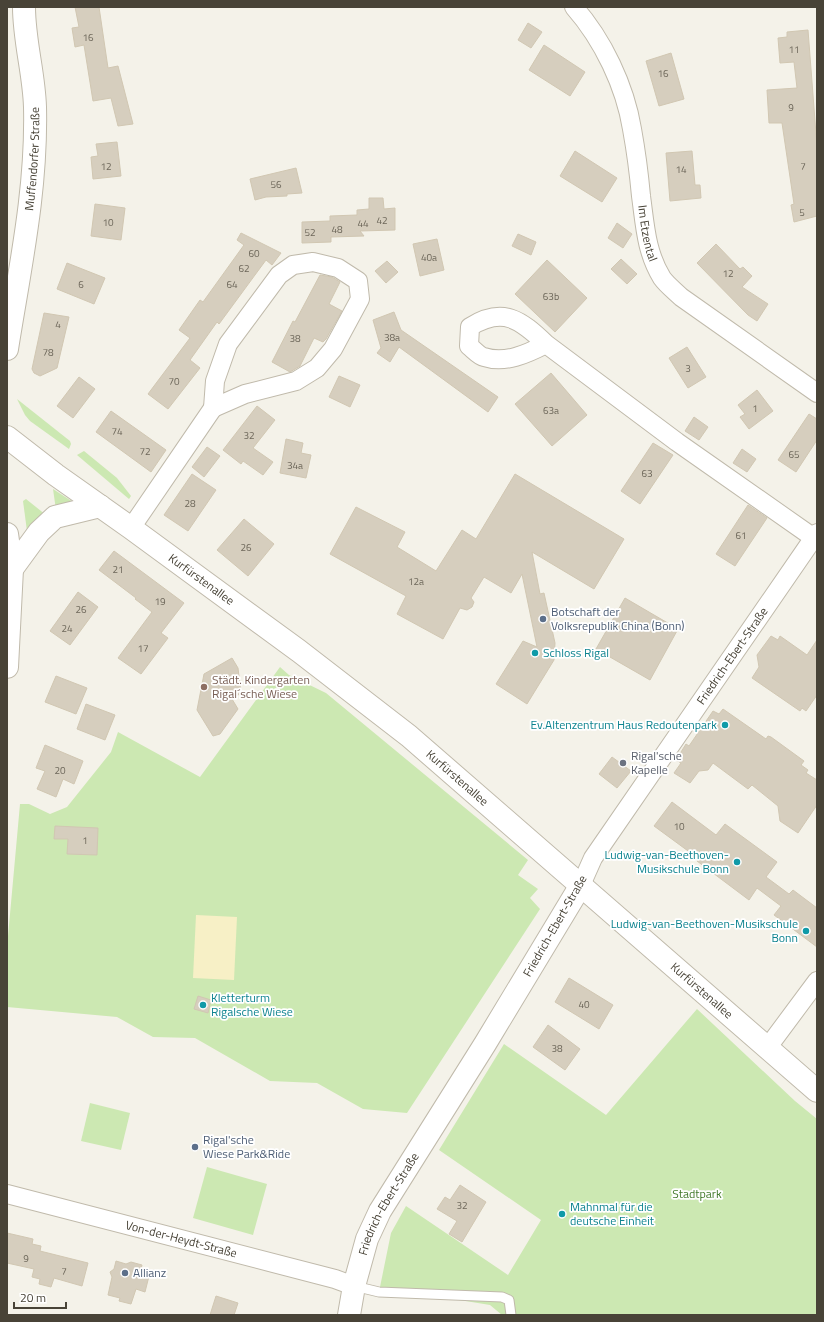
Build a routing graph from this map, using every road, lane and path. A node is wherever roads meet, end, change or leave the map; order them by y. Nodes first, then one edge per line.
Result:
1 (24, 7) edge
2 (574, 7) edge
3 (10, 312) edge
4 (546, 344) dead end
5 (7, 349) edge
6 (817, 393) edge
7 (213, 408) junction
8 (7, 437) edge
9 (100, 506) junction
10 (131, 528) junction
11 (7, 534) edge
12 (815, 535) edge
13 (12, 569) junction
14 (7, 667) edge
15 (580, 885) junction
16 (817, 981) edge
17 (768, 1047) junction
18 (817, 1092) edge
19 (7, 1194) edge
20 (354, 1286) junction
21 (350, 1315) edge
22 (511, 1315) edge

1 - 3 street, Muffendorfer Straße
2 - 6 street, Im Etzental
3 - 5 street, Muffendorfer Straße
4 - 12 street, Friedrich-Ebert-Straße
7 - 7 street
7 - 10 street
8 - 9 street, Kurfürstenallee
9 - 10 street, Kurfürstenallee
9 - 13 street
10 - 15 street, Kurfürstenallee
11 - 13 street
12 - 15 street, Friedrich-Ebert-Straße
13 - 14 street
15 - 17 street, Kurfürstenallee
15 - 20 street, Friedrich-Ebert-Straße
16 - 17 street
17 - 18 street, Kurfürstenallee
19 - 20 street, Von-der-Heydt-Straße
20 - 21 street, Friedrich-Ebert-Straße
20 - 22 lane

